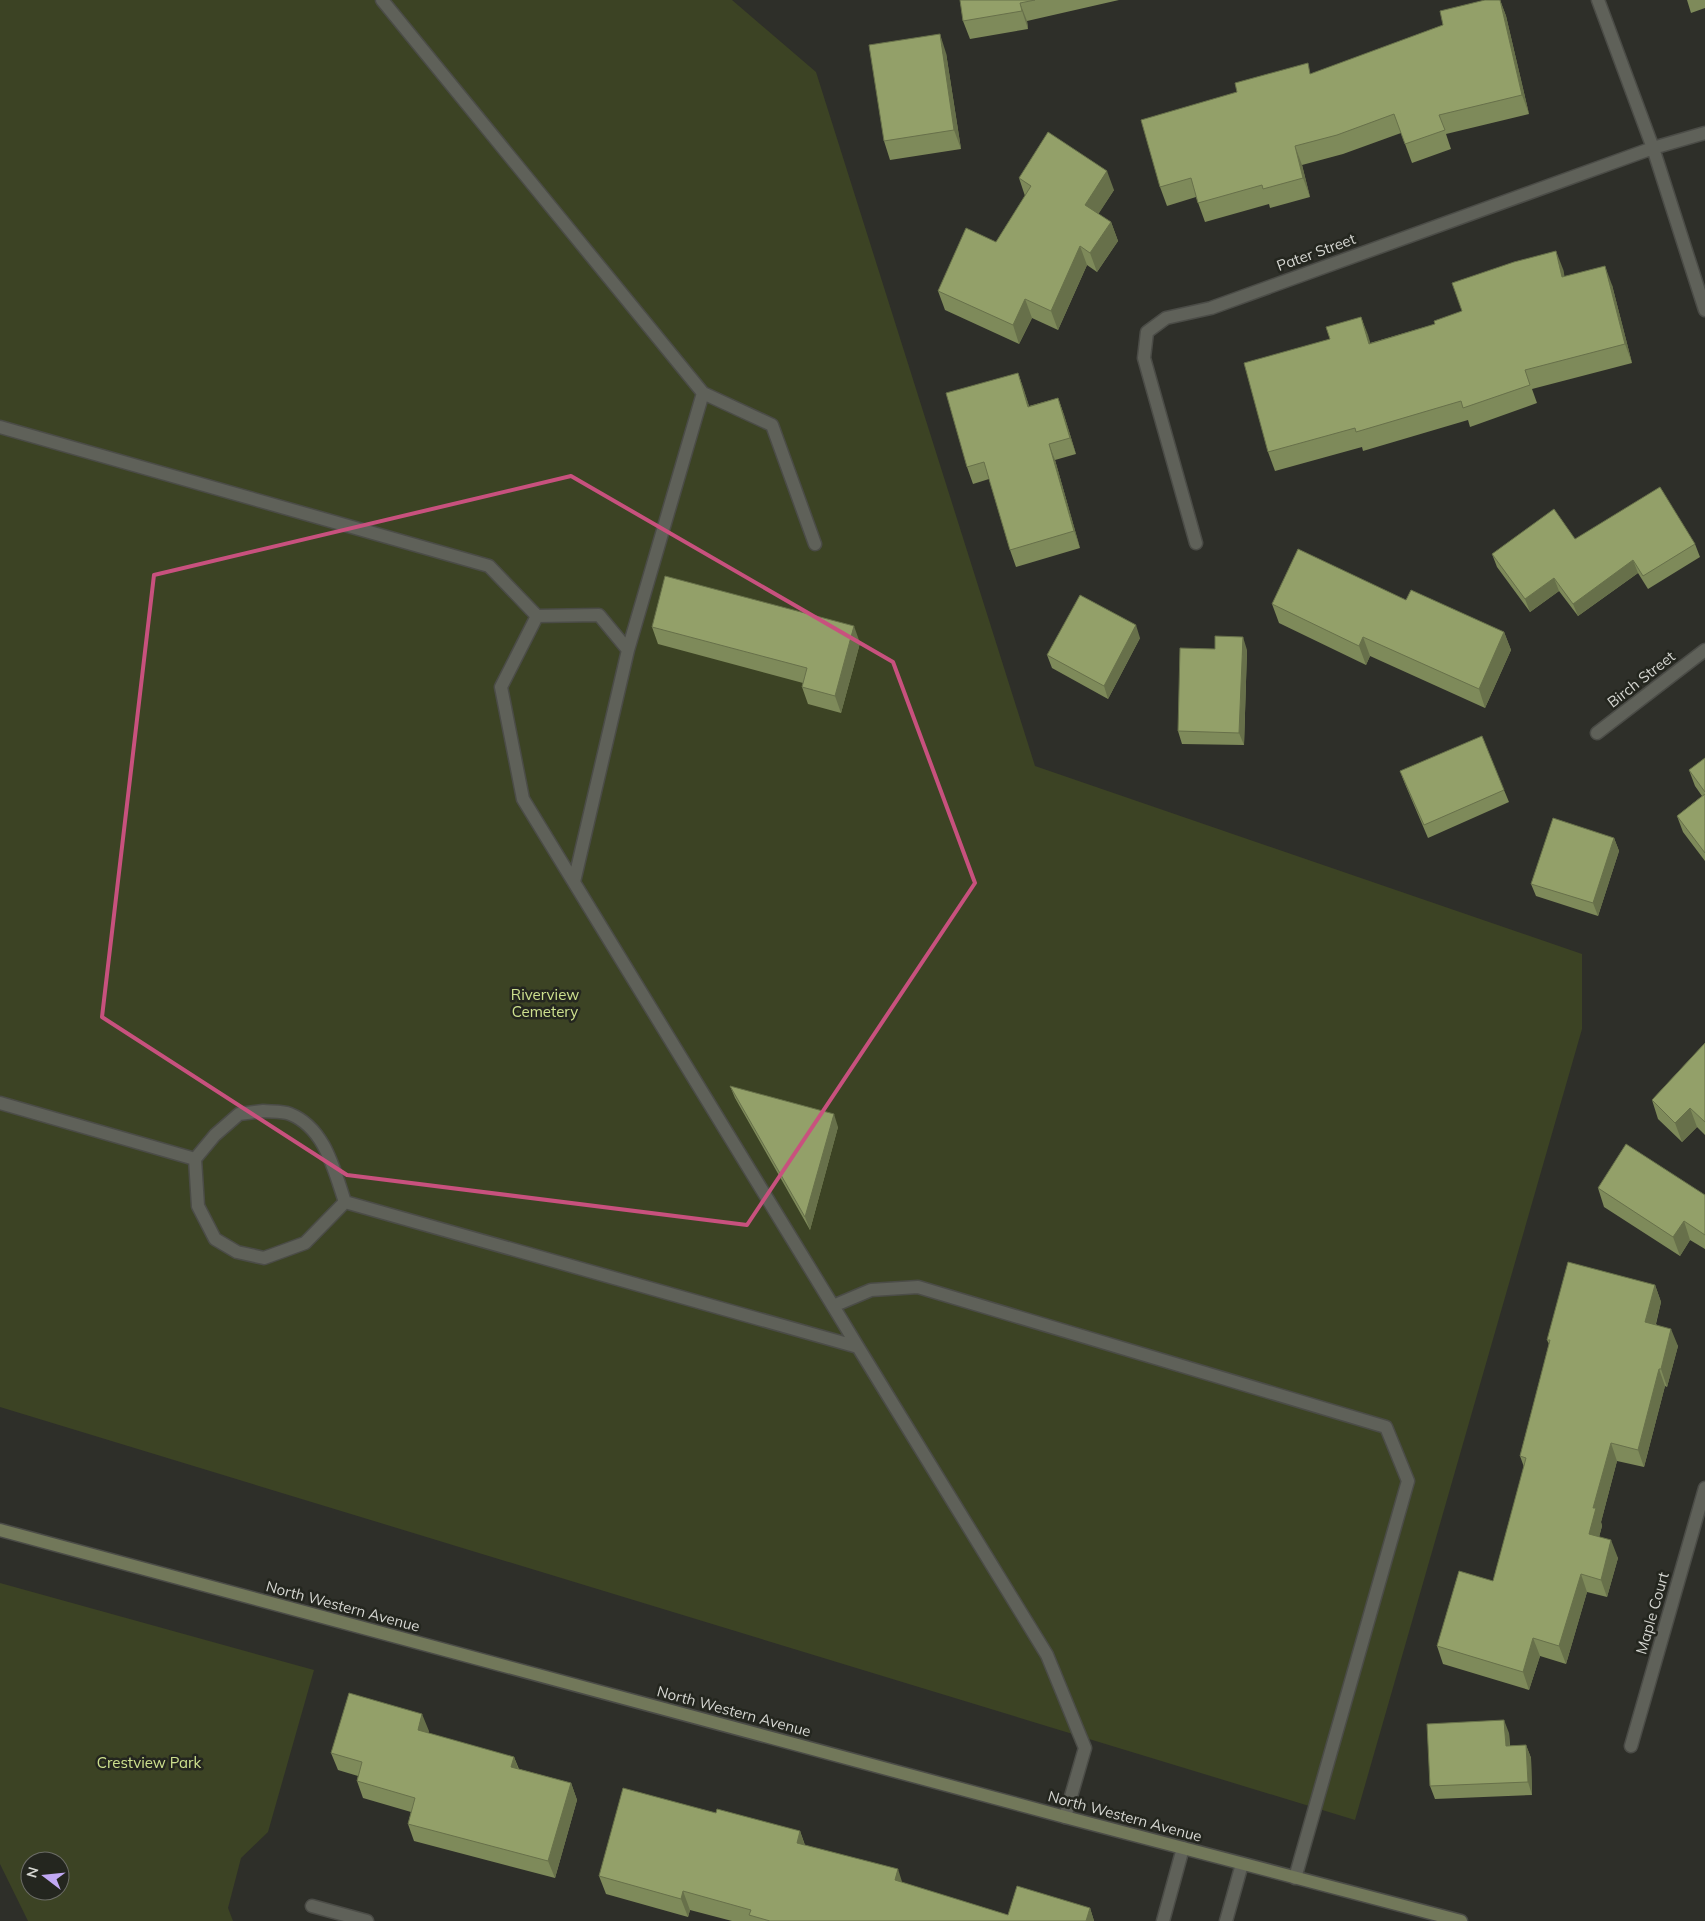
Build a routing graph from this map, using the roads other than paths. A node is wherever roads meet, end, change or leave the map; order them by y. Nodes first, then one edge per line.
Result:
1 (382, 0) edge
2 (1598, 0) edge
3 (1705, 133) edge
4 (1653, 148) junction
5 (1705, 310) edge
6 (703, 393) junction
7 (0, 427) edge
8 (1196, 543) dead end
9 (815, 544) dead end
10 (537, 616) junction
11 (628, 650) junction
12 (1705, 650) edge
13 (1597, 733) dead end
14 (574, 882) junction
15 (0, 1103) edge
16 (195, 1159) junction
17 (345, 1202) junction
18 (833, 1306) junction
19 (858, 1347) junction
20 (1705, 1488) edge
21 (0, 1530) edge
22 (1631, 1746) dead end
23 (1065, 1817) junction
24 (1183, 1848) junction
25 (1242, 1864) junction
26 (1296, 1878) junction
27 (320, 1921) edge
28 (367, 1921) edge
29 (1163, 1921) edge
30 (1226, 1921) edge
31 (1461, 1921) edge

1 - 6 street
2 - 4 street
3 - 4 street, Pater Street
4 - 5 street
4 - 8 street, Pater Street
6 - 9 street
6 - 11 street
7 - 10 street
10 - 11 street
10 - 14 street
11 - 14 street
12 - 13 street, Birch Street
14 - 18 street
15 - 16 street
16 - 17 street
16 - 17 street
17 - 19 street
18 - 19 street
18 - 26 street
19 - 23 street
20 - 22 street, Maple Court
21 - 23 main road, North Western Avenue
23 - 24 main road, North Western Avenue
24 - 25 main road, North Western Avenue
24 - 29 street
25 - 26 main road, North Western Avenue
25 - 30 street
26 - 31 main road, North Western Avenue
27 - 28 street

